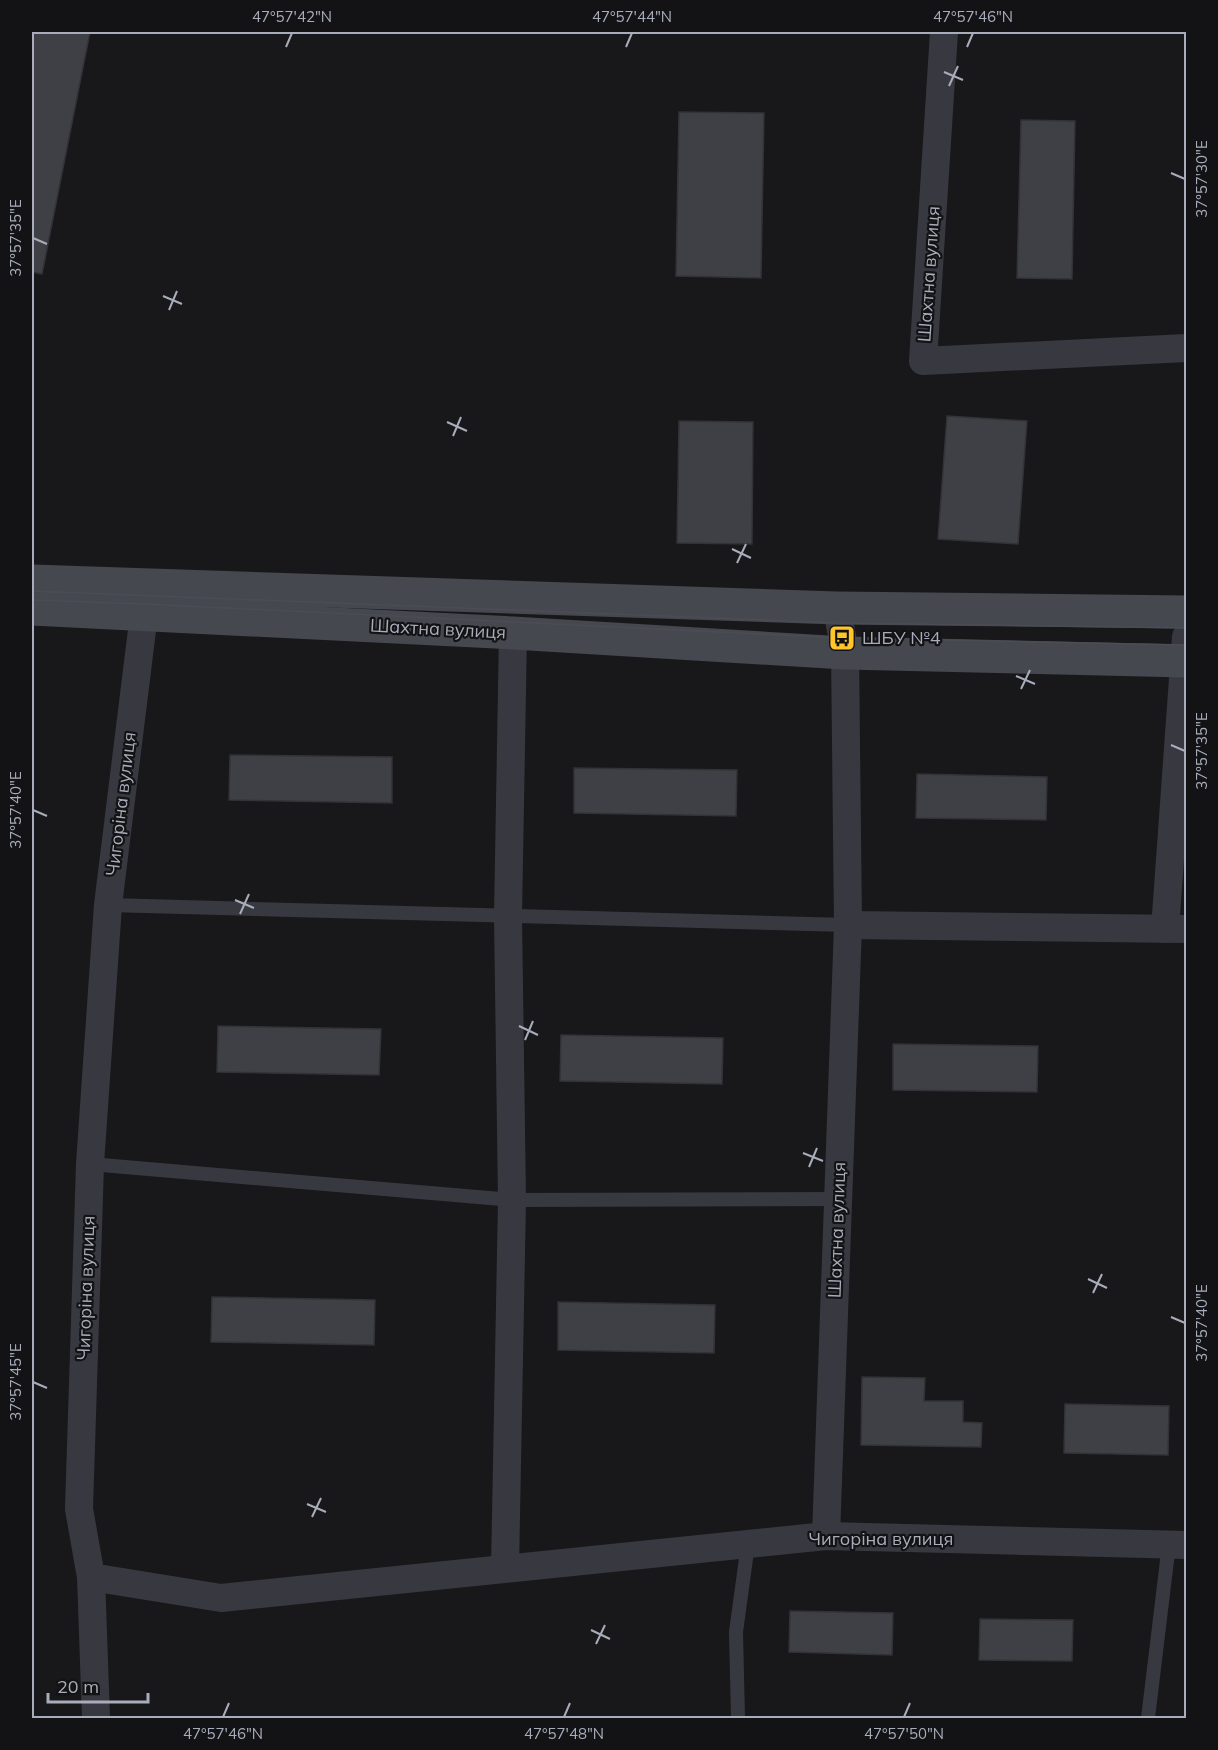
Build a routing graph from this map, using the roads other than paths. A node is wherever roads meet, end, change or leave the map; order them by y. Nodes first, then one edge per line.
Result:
1 (944, 32) edge
2 (1186, 348) edge
3 (32, 581) edge
4 (144, 599) junction
5 (837, 608) junction
6 (32, 609) edge
7 (1186, 612) edge
8 (513, 633) junction
9 (845, 653) junction
10 (1186, 653) edge
11 (108, 905) junction
12 (508, 916) junction
13 (848, 925) junction
14 (1176, 929) edge
15 (90, 1164) junction
16 (838, 1199) junction
17 (512, 1200) junction
18 (826, 1536) junction
19 (748, 1544) junction
20 (1178, 1544) edge
21 (505, 1569) junction
22 (91, 1577) junction
23 (96, 1719) edge
24 (738, 1719) edge
25 (1148, 1719) edge

1 - 2 street, Шахтна вулиця
3 - 4 main road, Шахтна вулиця
4 - 5 main road, Шахтна вулиця
4 - 6 main road, Шахтна вулиця
4 - 8 main road, Шахтна вулиця
4 - 11 street, Чигоріна вулиця
5 - 7 main road, Шахтна вулиця
5 - 9 street, Шахтна вулиця
8 - 9 main road, Шахтна вулиця
8 - 12 street
9 - 10 main road, Шахтна вулиця
9 - 13 street, Шахтна вулиця
10 - 14 street, Шахтна вулиця
11 - 12 lane
11 - 15 street, Чигоріна вулиця
12 - 13 lane
12 - 17 street
13 - 14 street, Шахтна вулиця
13 - 16 street, Шахтна вулиця
15 - 17 lane
15 - 22 street, Чигоріна вулиця
16 - 17 lane
16 - 18 street, Шахтна вулиця
17 - 21 street
18 - 19 street, Чигоріна вулиця
18 - 20 street, Чигоріна вулиця
19 - 21 street, Чигоріна вулиця
19 - 24 lane
20 - 25 lane
21 - 22 street, Чигоріна вулиця
22 - 23 street

